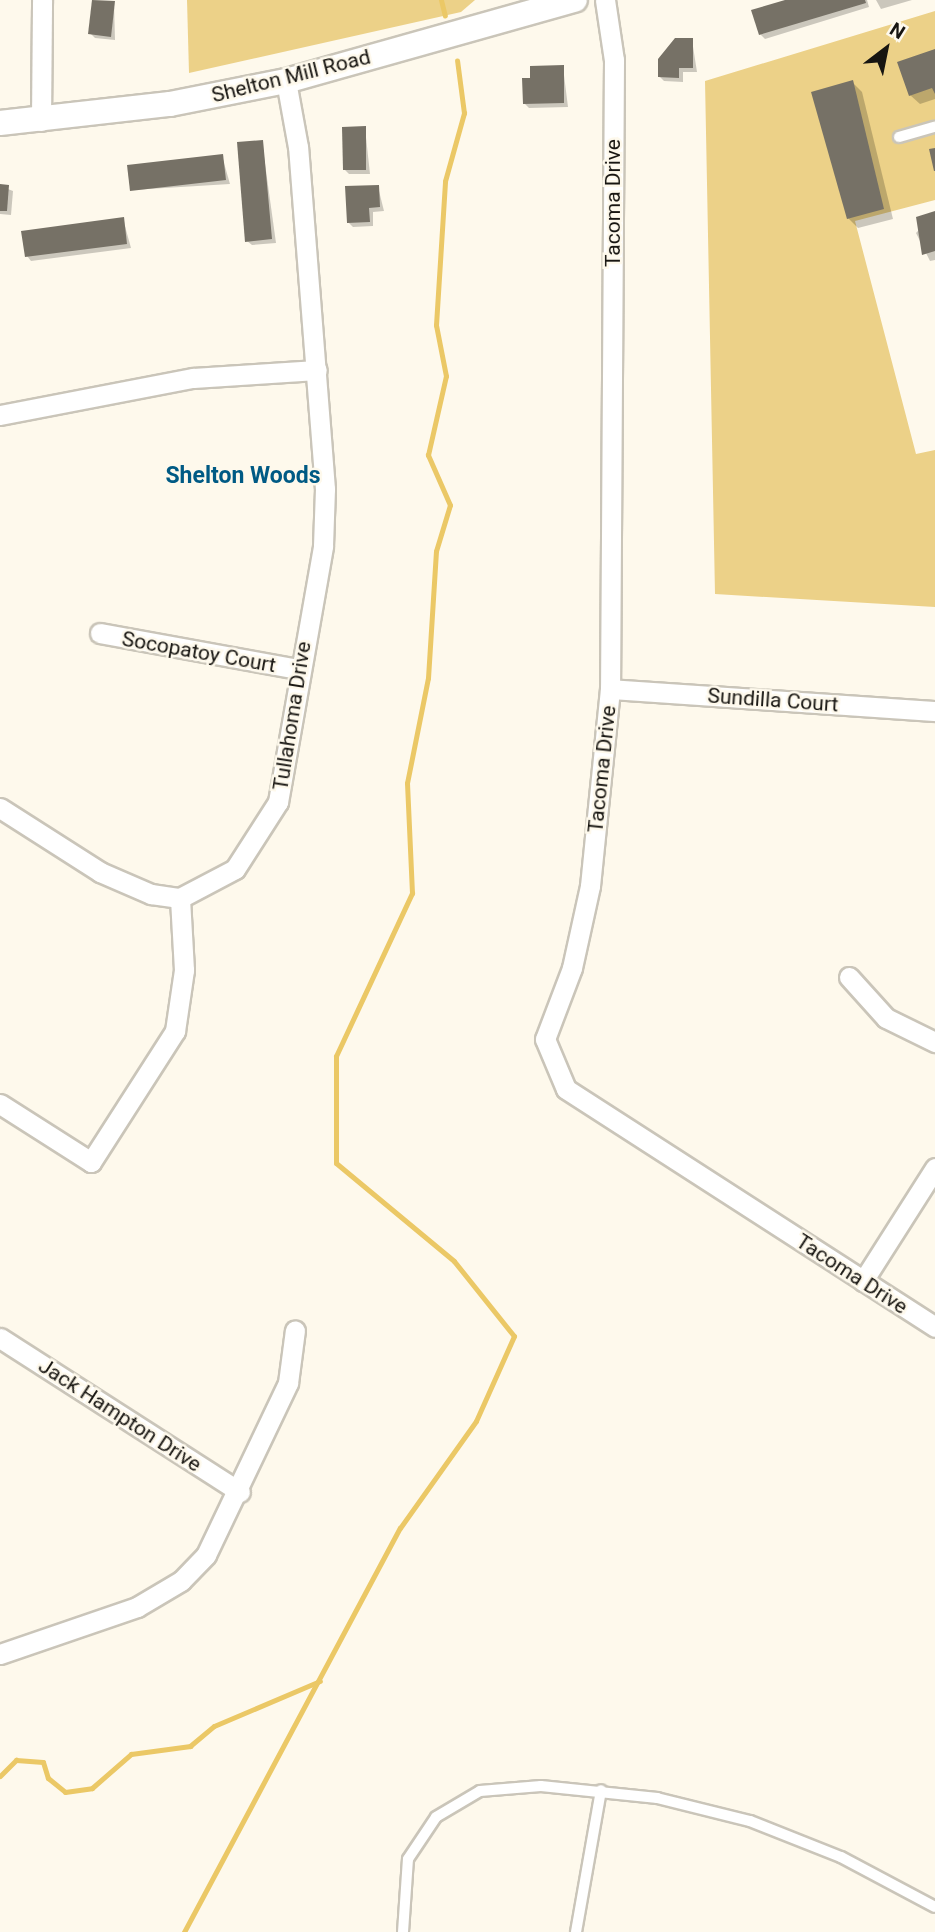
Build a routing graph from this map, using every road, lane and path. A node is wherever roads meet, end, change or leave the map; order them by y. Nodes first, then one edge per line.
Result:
1 (42, 0) edge
2 (575, 0) edge
3 (605, 0) edge
4 (286, 81) junction
5 (41, 121) junction
6 (0, 123) edge
7 (935, 127) edge
8 (899, 136) dead end
9 (317, 370) junction
10 (0, 415) edge
11 (100, 633) dead end
12 (299, 669) junction
13 (610, 689) junction
14 (935, 711) edge
15 (0, 808) edge
16 (180, 898) junction
17 (849, 977) dead end
18 (935, 1042) edge
19 (0, 1104) edge
20 (935, 1168) edge
21 (863, 1281) junction
22 (935, 1327) edge
23 (295, 1330) dead end
24 (0, 1338) edge
25 (240, 1492) junction
26 (0, 1654) edge
27 (601, 1790) junction
28 (935, 1907) edge
29 (403, 1932) edge
30 (576, 1932) edge

1 - 5 street
2 - 4 street, Shelton Mill Road
3 - 13 street, Tacoma Drive
4 - 5 street, Shelton Mill Road
4 - 9 street, Tullahoma Drive
5 - 6 street, Shelton Mill Road
7 - 8 lane
9 - 10 street
9 - 12 street, Tullahoma Drive
11 - 12 street, Socopatoy Court
12 - 16 street, Tullahoma Drive
13 - 14 street, Sundilla Court
13 - 21 street, Tacoma Drive
15 - 16 street
16 - 19 street
17 - 18 street
20 - 21 street
21 - 22 street, Tacoma Drive
23 - 25 street
24 - 25 street, Jack Hampton Drive
25 - 26 street
27 - 28 lane
27 - 29 lane
27 - 30 lane

